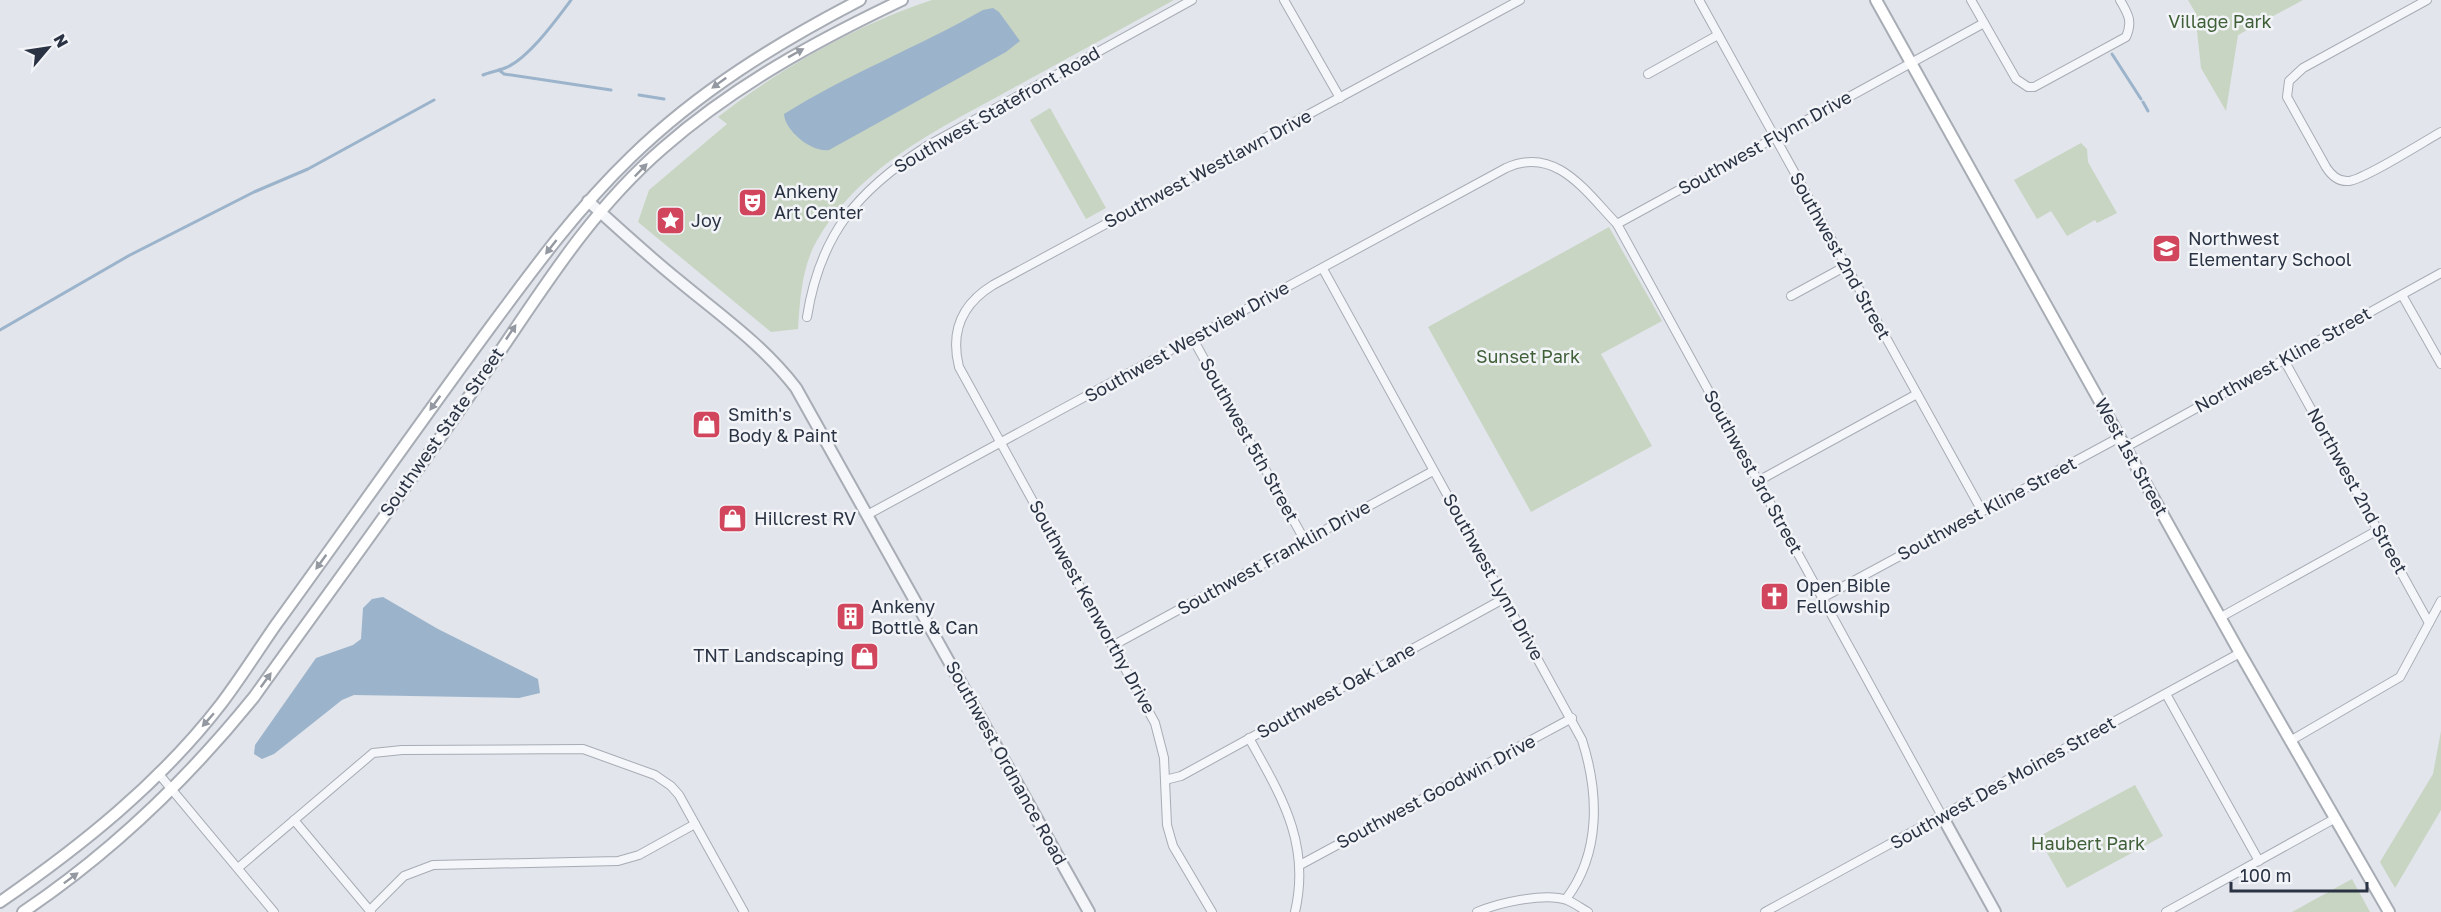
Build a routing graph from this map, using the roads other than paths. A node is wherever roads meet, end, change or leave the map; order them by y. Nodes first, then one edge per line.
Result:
1 (860, 0) edge
2 (902, 0) edge
3 (1192, 0) edge
4 (1284, 0) edge
5 (1521, 0) edge
6 (1699, 0) edge
7 (1876, 0) edge
8 (1971, 0) edge
9 (2120, 0) edge
10 (2427, 0) edge
11 (1984, 23) junction
12 (1718, 34) junction
13 (1912, 63) junction
14 (1648, 74) dead end
15 (1340, 98) junction
16 (2441, 132) edge
17 (1775, 138) junction
18 (1564, 170) joint
19 (588, 201) junction
20 (600, 212) junction
21 (1617, 224) junction
22 (1846, 266) junction
23 (1323, 269) junction
24 (2441, 273) edge
25 (2402, 295) junction
26 (1791, 296) dead end
27 (807, 317) dead end
28 (1193, 339) junction
29 (2284, 360) junction
30 (2441, 364) edge
31 (966, 379) joint
32 (1917, 394) junction
33 (2120, 436) junction
34 (1002, 443) junction
35 (2126, 447) junction
36 (1433, 471) junction
37 (1758, 481) junction
38 (1982, 511) junction
39 (867, 515) junction
40 (2378, 530) junction
41 (1305, 541) junction
42 (1505, 598) junction
43 (1822, 598) junction
44 (2441, 601) edge
45 (2221, 617) junction
46 (2429, 623) junction
47 (1114, 645) junction
48 (2240, 652) junction
49 (2166, 694) junction
50 (1572, 718) junction
51 (1249, 738) junction
52 (2290, 741) junction
53 (158, 772) junction
54 (1165, 780) junction
55 (172, 790) junction
56 (1942, 816) junction
57 (2334, 819) junction
58 (294, 820) junction
59 (694, 824) junction
60 (2259, 861) junction
61 (1300, 865) junction
62 (238, 868) junction
63 (1566, 899) junction
64 (0, 902) edge
65 (371, 911) edge
66 (23, 912) edge
67 (274, 912) edge
68 (744, 912) edge
69 (1089, 912) edge
70 (1212, 912) edge
71 (1295, 912) edge
72 (1477, 912) edge
73 (1588, 912) edge
74 (1765, 912) edge
75 (1995, 912) edge
76 (2166, 912) edge
77 (2389, 912) edge

1 -> 19 main road, Southwest State Street
20 -> 2 main road, Southwest State Street
3 - 27 street, Southwest Statefront Road
4 - 15 street
5 - 15 street, Southwest Westlawn Drive
6 - 12 street, Southwest 2nd Street
7 - 13 main road, West 1st Street
8 - 11 street
9 - 11 street
10 - 16 street
11 - 13 street, Southwest Flynn Drive
12 - 14 street
12 - 17 street, Southwest 2nd Street
13 - 17 street, Southwest Flynn Drive
13 - 33 main road, West 1st Street
15 - 31 street, Southwest Westlawn Drive
17 - 21 street, Southwest Flynn Drive
17 - 22 street, Southwest 2nd Street
18 - 21 street, Southwest 3rd Street
18 - 23 street, Southwest Westview Drive
19 - 20 street, Southwest Ordnance Road
19 -> 53 main road, Southwest State Street
20 - 39 street, Southwest Ordnance Road
55 -> 20 main road, Southwest State Street
21 - 37 street, Southwest 3rd Street
22 - 26 street
22 - 32 street, Southwest 2nd Street
23 - 28 street, Southwest Westview Drive
23 - 36 street, Southwest Lynn Drive
24 - 25 street, Northwest Kline Street
25 - 29 street, Northwest Kline Street
25 - 30 street
28 - 34 street, Southwest Westview Drive
28 - 41 street, Southwest 5th Street
29 - 35 street, Northwest Kline Street
29 - 40 street, Northwest 2nd Street
31 - 34 street, Southwest Kenworthy Drive
32 - 37 street
32 - 38 street, Southwest 2nd Street
33 - 35 main road, West 1st Street
33 - 38 street, Southwest Kline Street
34 - 39 street, Southwest Westview Drive
34 - 47 street, Southwest Kenworthy Drive
35 - 45 main road, West 1st Street
36 - 41 street, Southwest Franklin Drive
36 - 42 street, Southwest Lynn Drive
37 - 43 street, Southwest 3rd Street
38 - 43 street, Southwest Kline Street
39 - 69 street, Southwest Ordnance Road
40 - 45 street
40 - 46 street, Northwest 2nd Street
41 - 47 street, Southwest Franklin Drive
42 - 50 street, Southwest Lynn Drive
42 - 51 street, Southwest Oak Lane
43 - 56 street, Southwest 3rd Street
44 - 46 street
45 - 48 main road, West 1st Street
46 - 52 street
47 - 54 street, Southwest Kenworthy Drive
48 - 49 street, Southwest Des Moines Street
48 - 52 main road, West 1st Street
49 - 56 street, Southwest Des Moines Street
49 - 60 street
50 - 61 street, Southwest Goodwin Drive
50 - 63 street, Southwest Lynn Drive
51 - 54 street, Southwest Oak Lane
51 - 61 street
52 - 57 main road, West 1st Street
53 - 55 street
53 - 64 main road, Southwest State Street
54 - 70 street, Southwest Kenworthy Drive
55 - 62 street
66 -> 55 main road, Southwest State Street
56 - 74 street, Southwest Des Moines Street
56 - 75 street, Southwest 3rd Street
57 - 60 street
57 - 77 main road, West 1st Street
58 - 59 street
58 - 62 street
58 - 65 street
59 - 65 street
59 - 68 street
60 - 76 street
61 - 71 street
62 - 67 street
63 - 72 street
63 - 73 street

